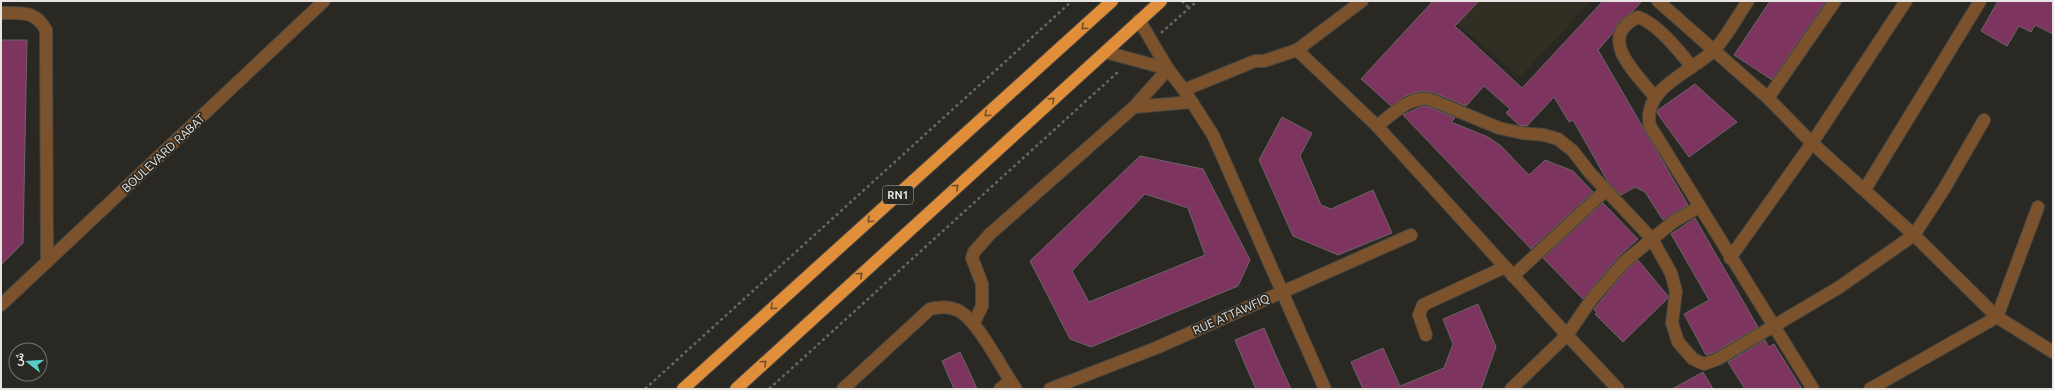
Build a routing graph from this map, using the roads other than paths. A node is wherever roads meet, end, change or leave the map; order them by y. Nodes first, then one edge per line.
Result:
1 (1112, 1) edge
2 (1160, 1) edge
3 (1362, 1) edge
4 (1658, 1) edge
5 (1748, 1) edge
6 (1835, 1) edge
7 (1906, 1) edge
8 (1980, 1) edge
9 (319, 3) edge
10 (1, 13) edge
11 (1139, 20) junction
12 (1298, 50) junction
13 (1714, 51) junction
14 (1104, 52) junction
15 (1692, 67) junction
16 (1168, 69) junction
17 (1184, 90) junction
18 (1655, 97) junction
19 (1768, 98) junction
20 (1192, 102) junction
21 (1134, 106) junction
22 (1984, 120) dead end
23 (1377, 126) junction
24 (1812, 143) junction
25 (1865, 189) junction
26 (1606, 190) junction
27 (1699, 207) junction
28 (2038, 207) dead end
29 (1411, 235) dead end
30 (1914, 235) junction
31 (1652, 239) junction
32 (1730, 258) junction
33 (47, 262) junction
34 (1509, 272) junction
35 (1281, 292) junction
36 (1, 305) edge
37 (1997, 317) junction
38 (974, 323) junction
39 (1774, 327) junction
40 (1426, 335) dead end
41 (1567, 335) junction
42 (2053, 352) edge
43 (1013, 385) edge
44 (683, 389) edge
45 (736, 389) edge
46 (843, 389) edge
47 (1000, 389) edge
48 (1050, 389) edge
49 (1325, 389) edge
50 (1512, 389) edge
51 (1618, 389) edge
52 (1813, 389) edge
53 (1870, 389) edge

1 -> 44 highway, RN1
2 - 11 highway, RN1
3 - 12 street
4 - 13 street
5 - 13 street
6 - 19 street
7 - 24 street
8 - 25 street
9 - 33 street, BOULEVARD RABAT
10 - 33 street
11 - 14 highway, RN1
11 - 16 street
12 - 17 street
12 - 23 street
13 - 15 street
13 - 19 street
14 - 16 street
45 -> 14 highway, RN1
15 - 18 street
15 - 18 street
16 - 17 street
16 - 21 street
17 - 20 street
18 - 27 street
19 - 24 street
20 - 21 street
20 - 35 street
21 - 38 street
22 - 30 street
23 - 26 street
23 - 34 street
24 - 25 street
24 - 32 street
25 - 30 street
26 - 31 street
26 - 34 street
27 - 31 street
27 - 32 street
28 - 37 street
29 - 35 street, RUE ATTAWFIQ
30 - 37 street
30 - 39 street
31 - 39 street
31 - 41 street
32 - 39 street
33 - 36 street, BOULEVARD RABAT
34 - 40 street
34 - 41 street
35 - 48 street, RUE ATTAWFIQ
35 - 49 street
37 - 42 street
37 - 53 street
38 - 43 street
38 - 46 street
39 - 52 street
41 - 50 street
41 - 51 street
43 - 47 street

